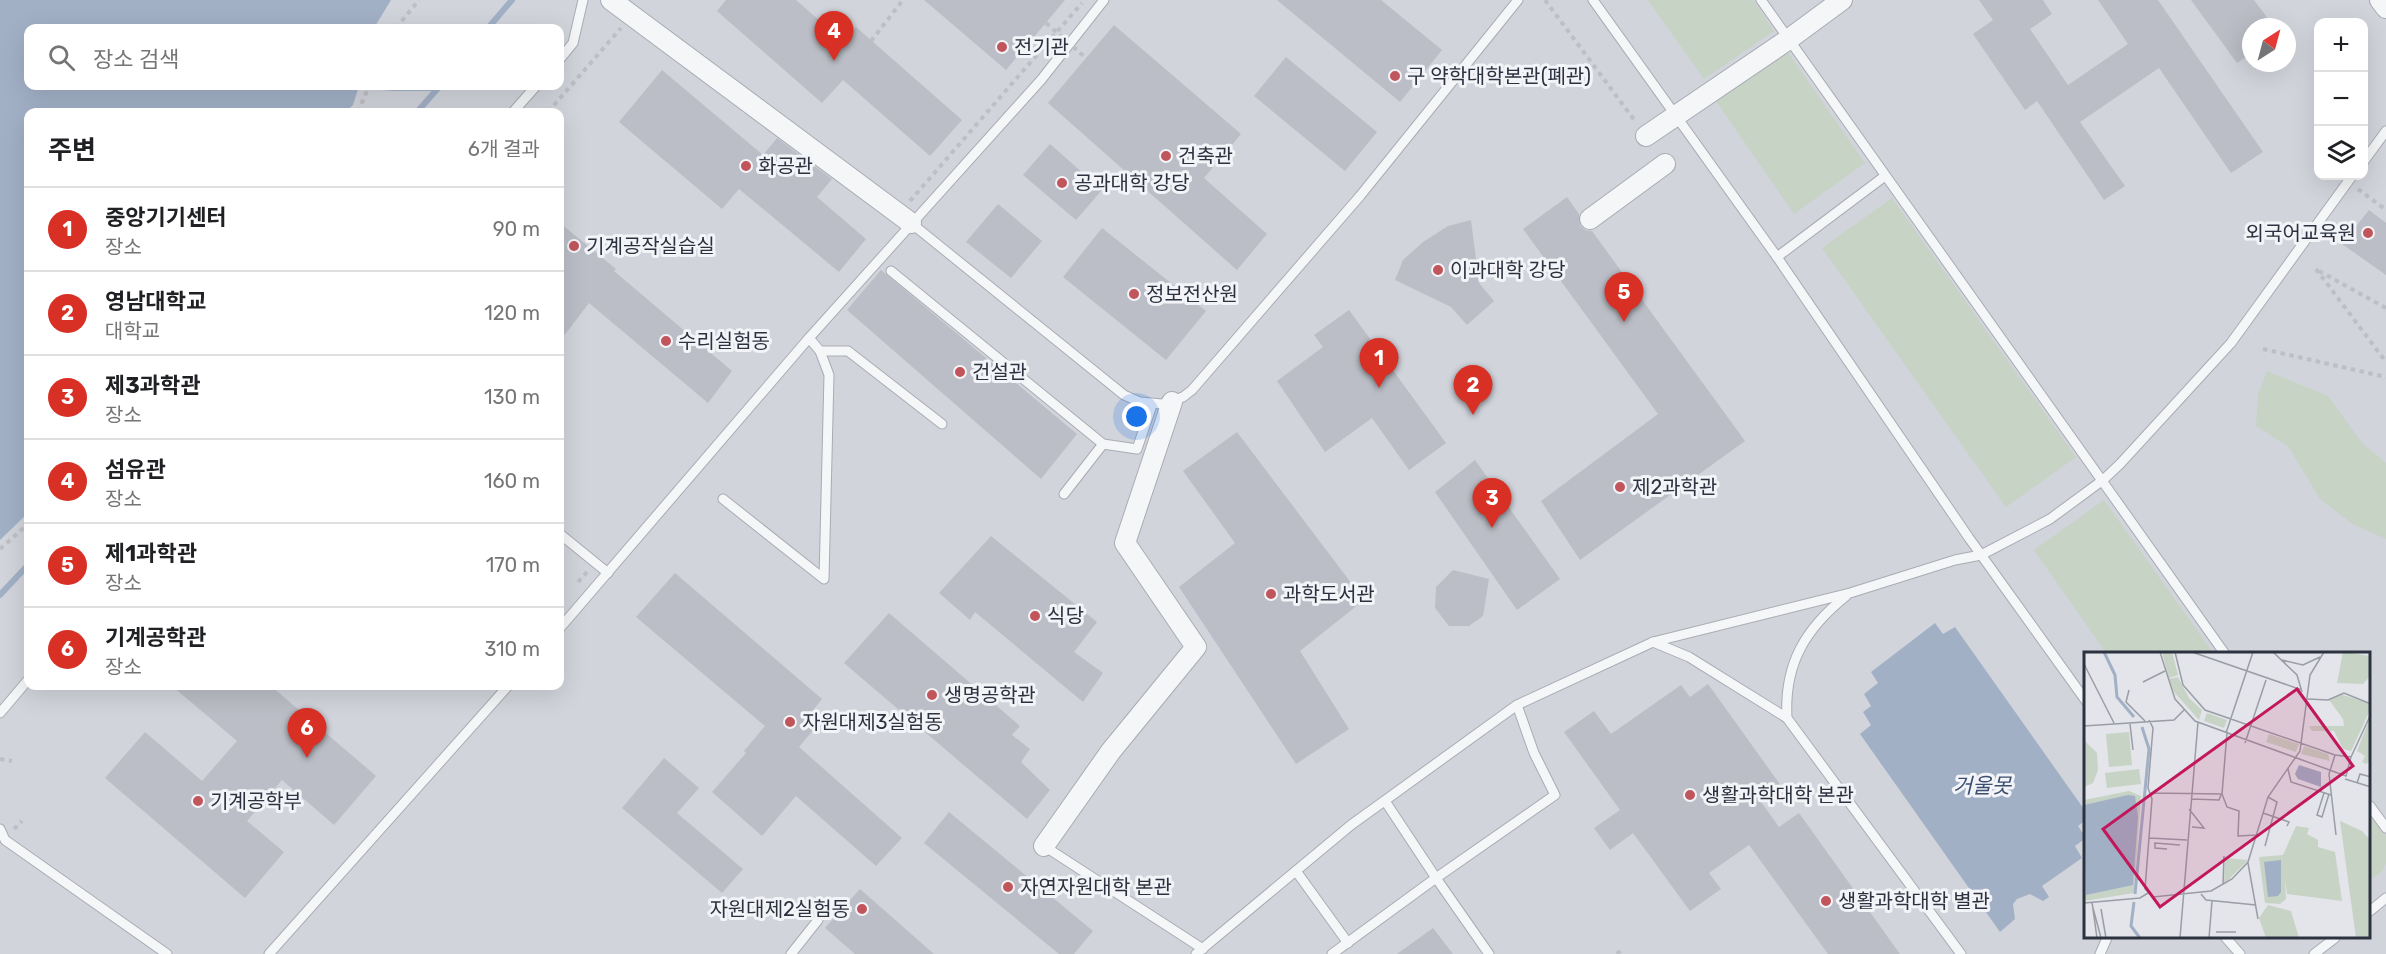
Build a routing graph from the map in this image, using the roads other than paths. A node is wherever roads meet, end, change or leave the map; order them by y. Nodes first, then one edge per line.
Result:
1 (583, 0) edge
2 (611, 0) edge
3 (1104, 0) edge
4 (1518, 0) edge
5 (1593, 0) edge
6 (1761, 0) edge
7 (1842, 0) edge
8 (2380, 0) edge
9 (2386, 8) edge
10 (1789, 39) junction
11 (564, 54) edge
12 (532, 90) edge
13 (517, 108) edge
14 (1677, 116) junction
15 (2386, 131) edge
16 (1646, 136) road end
17 (2368, 155) edge
18 (1665, 164) dead end
19 (1886, 176) junction
20 (2349, 180) edge
21 (1590, 219) dead end
22 (911, 223) junction
23 (1777, 257) junction
24 (891, 271) dead end
25 (808, 338) junction
26 (820, 351) junction
27 (1172, 402) junction
28 (1152, 405) junction
29 (942, 424) dead end
30 (1103, 444) junction
31 (2103, 480) junction
32 (1064, 494) dead end
33 (723, 500) dead end
34 (564, 537) edge
35 (1981, 555) junction
36 (608, 573) junction
37 (1850, 593) junction
38 (564, 623) edge
39 (1653, 642) junction
40 (2224, 652) edge
41 (24, 685) edge
42 (504, 690) edge
43 (2084, 698) edge
44 (1517, 705) junction
45 (0, 713) edge
46 (1787, 718) junction
47 (1386, 801) junction
48 (2371, 807) edge
49 (2386, 828) edge
50 (0, 829) edge
51 (1044, 846) joint
52 (1296, 871) junction
53 (1436, 878) junction
54 (2386, 898) edge
55 (2371, 910) edge
56 (818, 920) dead end
57 (2107, 939) edge
58 (2227, 939) edge
59 (2334, 939) edge
60 (1348, 943) junction
61 (1199, 951) edge
62 (166, 954) edge
63 (269, 954) edge
64 (791, 954) edge
65 (1332, 954) edge
66 (1489, 954) edge
67 (1961, 954) edge
68 (2100, 954) edge
69 (2240, 954) edge
70 (2314, 954) edge

1 - 11 lane
2 - 22 street
3 - 22 lane
4 - 27 lane
5 - 14 lane
6 - 10 lane
7 - 10 street
8 - 9 street
10 - 14 street
10 - 19 lane
12 - 13 lane
14 - 16 street
14 - 23 lane
15 - 17 lane
18 - 21 street
19 - 23 lane
19 - 31 lane
20 - 31 lane
22 - 25 lane
22 - 28 lane
23 - 35 lane
24 - 30 lane
25 - 26 lane
25 - 36 lane
26 - 29 lane
26 - 33 lane
27 - 28 lane
27 - 51 street
28 - 30 lane
30 - 32 lane
31 - 35 lane
31 - 40 lane
34 - 36 lane
35 - 37 lane
35 - 43 lane
36 - 38 lane
37 - 39 lane
37 - 46 lane
39 - 44 lane
39 - 46 lane
41 - 45 lane
42 - 63 lane
44 - 47 lane
44 - 53 lane
46 - 67 lane
47 - 52 lane
47 - 53 lane
48 - 49 lane
50 - 62 lane
51 - 61 lane
52 - 60 lane
52 - 61 lane
53 - 60 lane
53 - 66 lane
54 - 55 lane
56 - 64 lane
57 - 68 lane
58 - 69 lane
59 - 70 lane
60 - 65 lane

